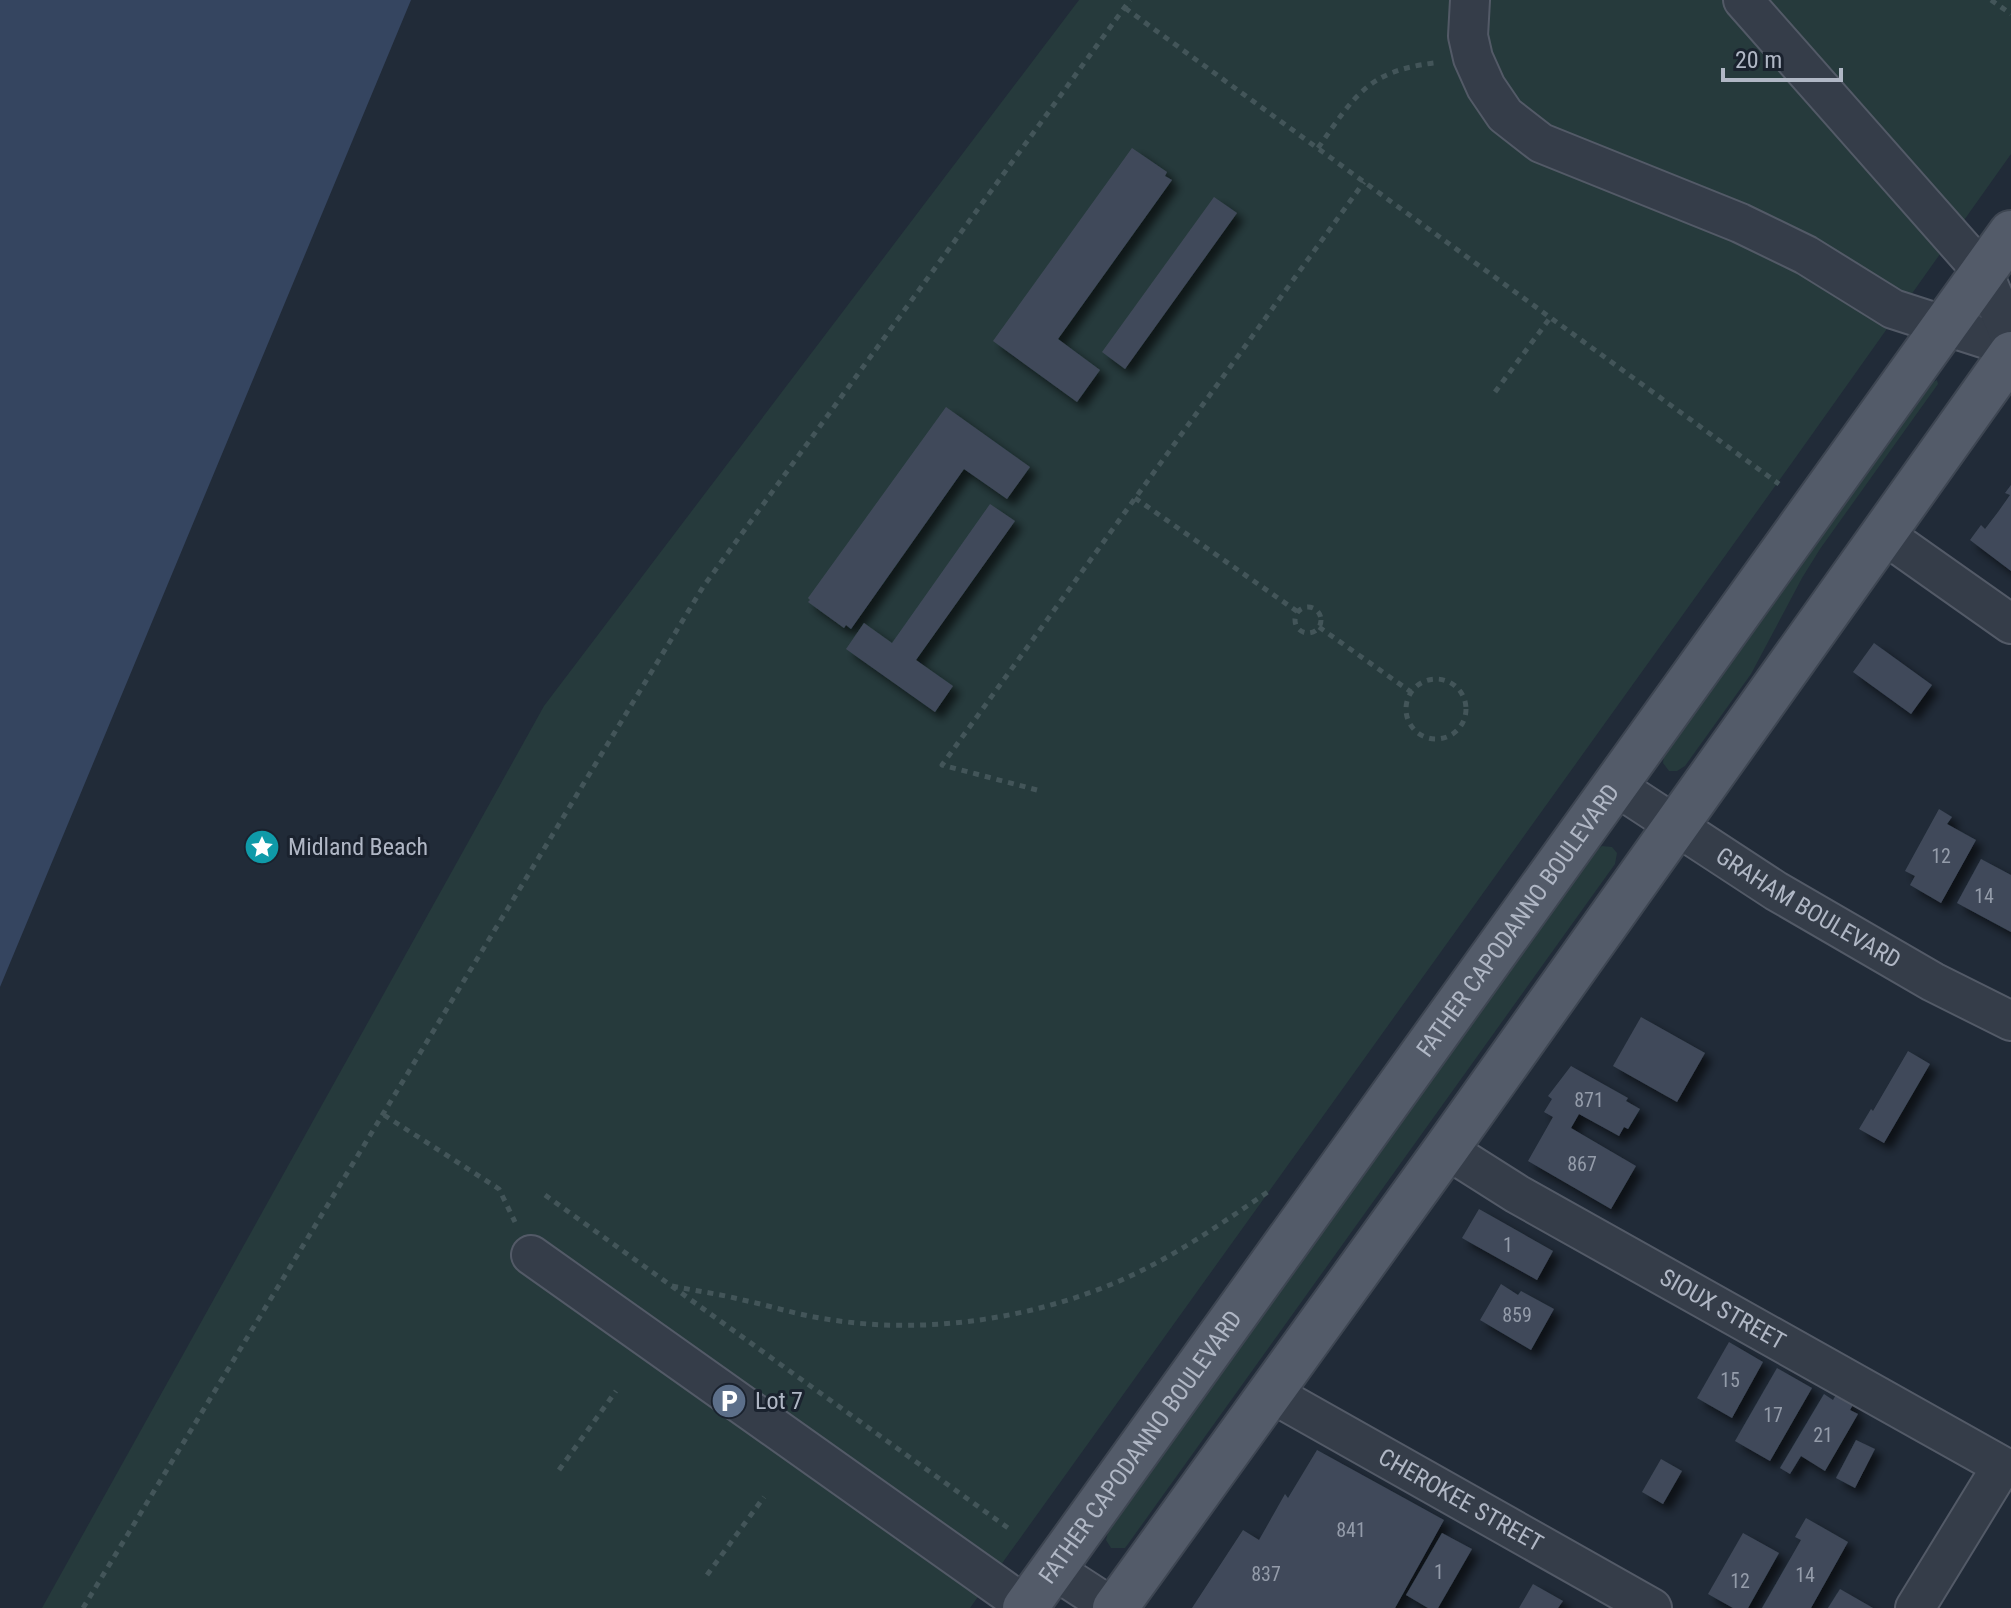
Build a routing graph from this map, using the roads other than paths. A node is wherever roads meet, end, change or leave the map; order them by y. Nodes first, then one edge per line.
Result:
1 (1470, 0) edge
2 (1743, 0) edge
3 (2011, 233) edge
4 (1983, 272) junction
5 (1944, 327) junction
6 (2011, 338) edge
7 (2011, 347) edge
8 (2011, 354) edge
9 (1882, 533) junction
10 (2011, 624) edge
11 (1614, 785) junction
12 (1676, 826) junction
13 (2011, 1021) edge
14 (1446, 1149) junction
15 (531, 1255) road end
16 (1271, 1393) junction
17 (1053, 1569) junction
18 (1026, 1607) edge
19 (1114, 1608) edge
20 (1652, 1608) edge
21 (1915, 1608) edge

1 - 5 street
2 - 4 street
3 - 4 main road, FATHER CAPODANNO BOULEVARD
4 - 5 main road, FATHER CAPODANNO BOULEVARD
4 - 6 street
5 - 7 street
5 - 11 main road, FATHER CAPODANNO BOULEVARD
8 - 9 main road
9 - 10 street
9 - 12 main road
11 - 12 street, GRAHAM BOULEVARD
11 - 17 main road, FATHER CAPODANNO BOULEVARD
12 - 13 street, GRAHAM BOULEVARD
12 - 14 main road
14 - 16 main road
14 - 21 street, SIOUX STREET
15 - 18 street
16 - 19 main road
16 - 20 street, CHEROKEE STREET
17 - 18 main road, FATHER CAPODANNO BOULEVARD
17 - 19 street

